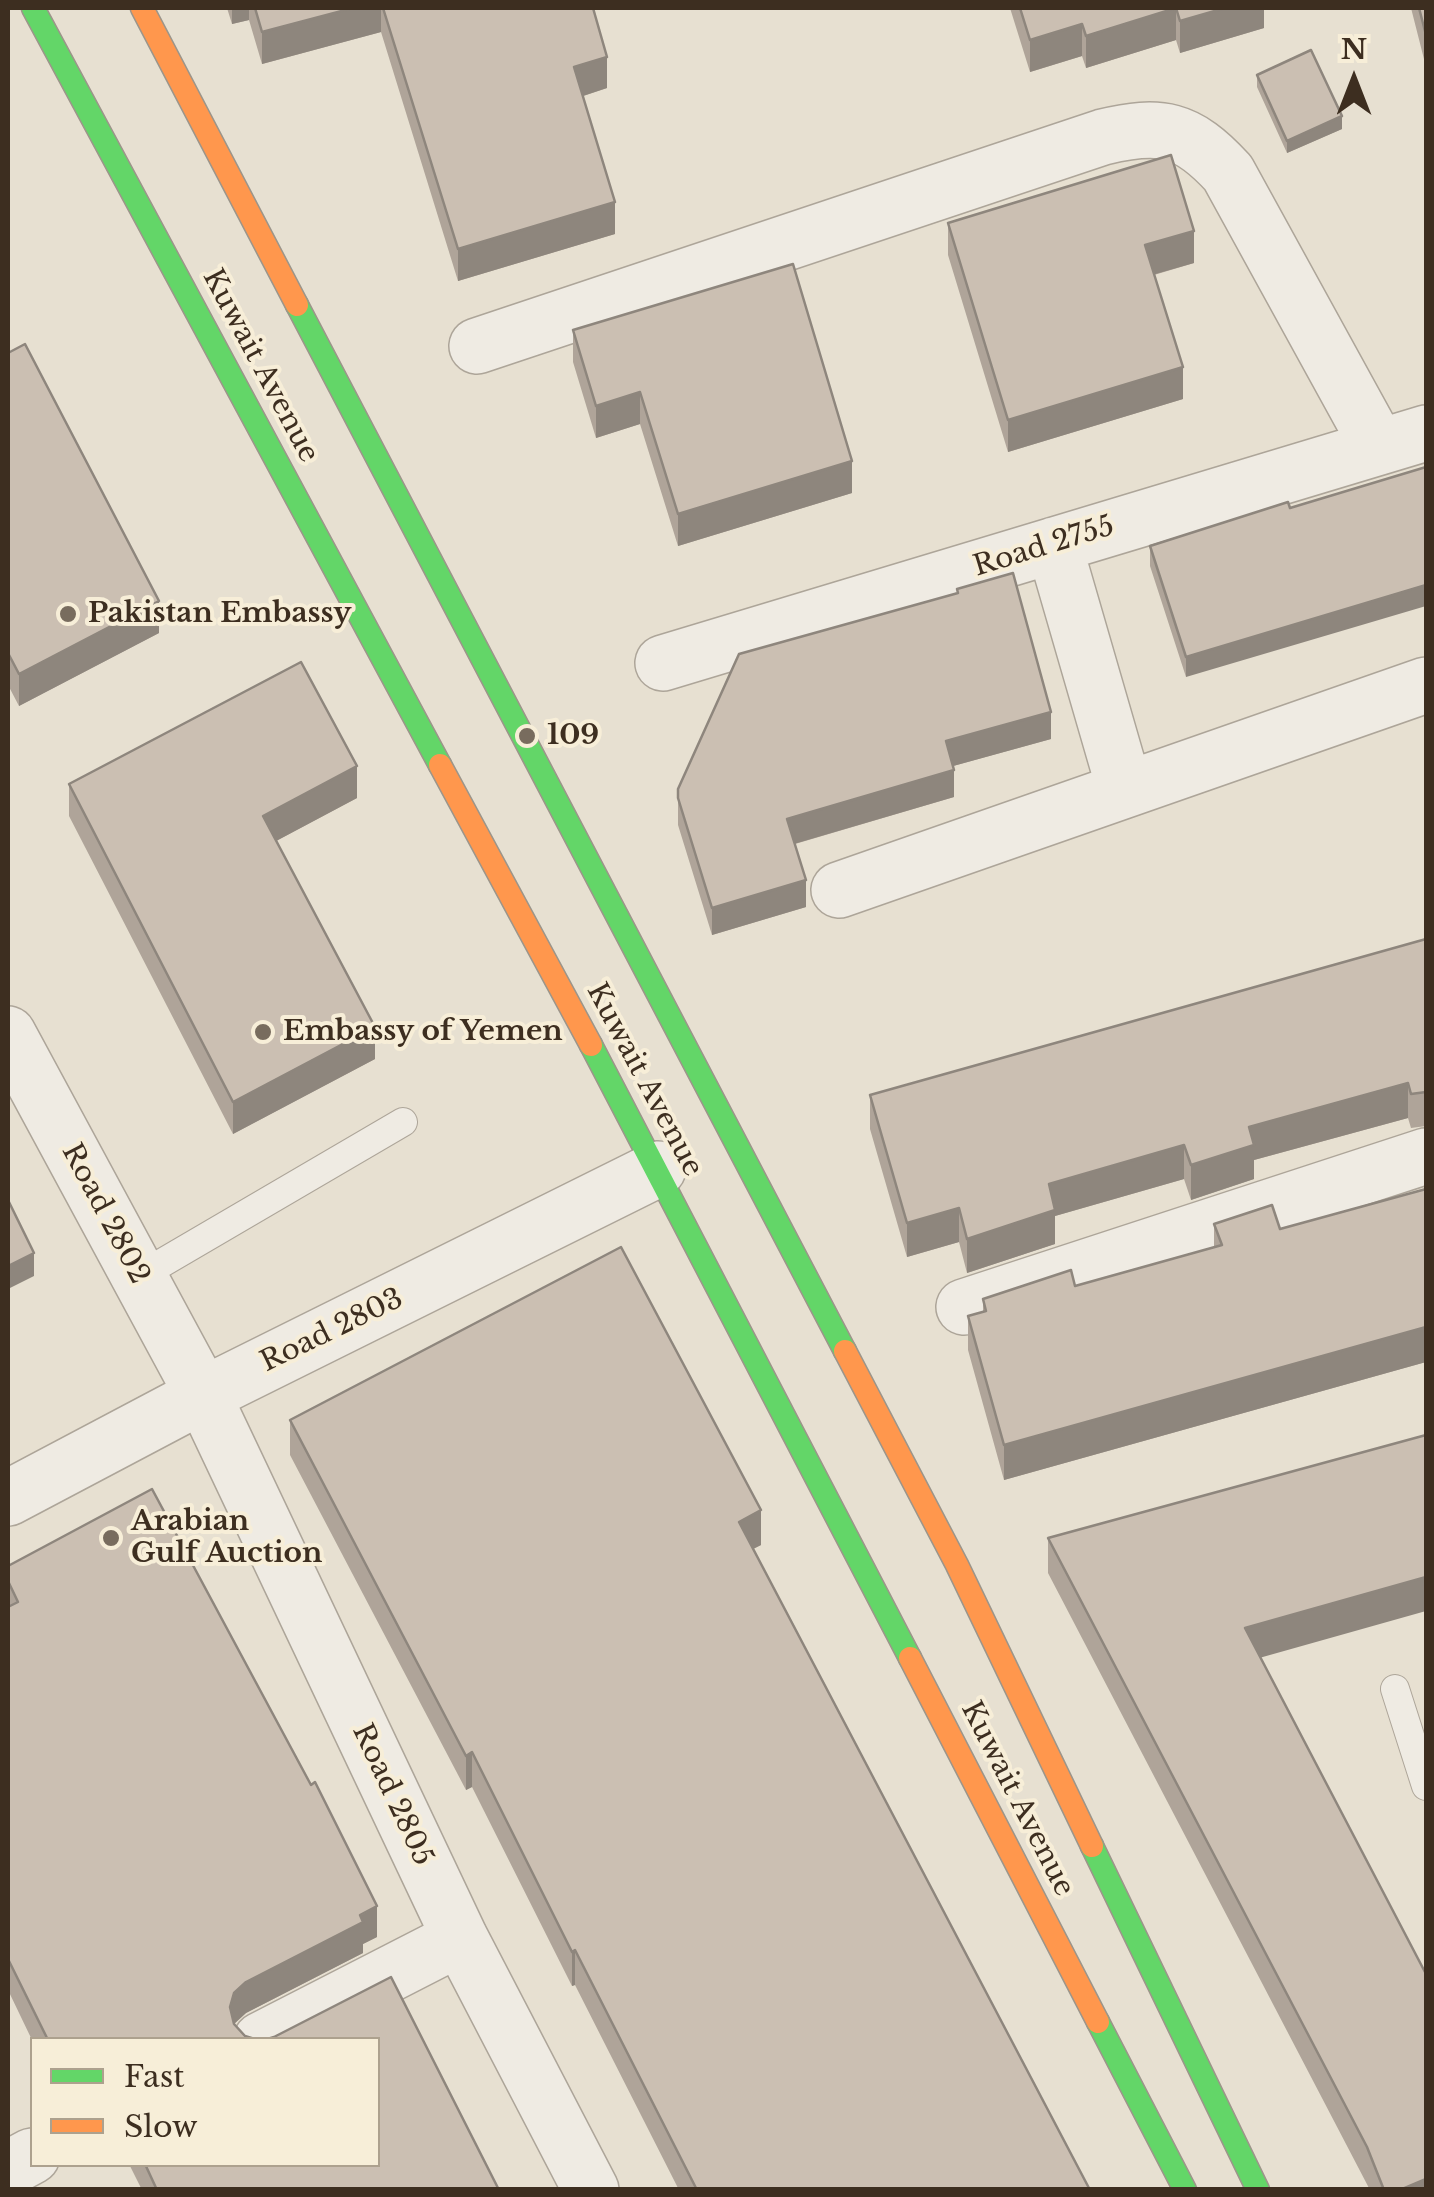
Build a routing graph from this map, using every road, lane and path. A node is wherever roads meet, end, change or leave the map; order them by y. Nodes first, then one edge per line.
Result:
1 (33, 8) edge
2 (142, 8) edge
3 (476, 346) dead end
4 (1402, 440) edge
5 (1054, 544) junction
6 (662, 662) dead end
7 (1426, 685) edge
8 (1125, 790) junction
9 (839, 890) dead end
10 (8, 1034) edge
11 (403, 1122) dead end
12 (1426, 1156) edge
13 (658, 1169) junction
14 (138, 1277) junction
15 (964, 1307) dead end
16 (202, 1395) junction
17 (8, 1498) edge
18 (1396, 1690) dead end
19 (1426, 1786) edge
20 (460, 1938) junction
21 (267, 2037) edge
22 (30, 2157) edge
23 (8, 2169) edge
24 (591, 2190) edge
25 (1185, 2190) edge
26 (1258, 2190) edge

1 - 13 main road, Kuwait Avenue
2 - 26 main road, Kuwait Avenue
3 - 4 street
4 - 5 street, Road 2755
5 - 6 street, Road 2755
5 - 8 street
7 - 8 street
8 - 9 street
10 - 14 street, Road 2802
11 - 14 lane
12 - 15 street
13 - 16 street, Road 2803
13 - 25 main road, Kuwait Avenue
14 - 16 street, Road 2802
16 - 17 street, Road 2803
16 - 20 street, Road 2805
18 - 19 lane
20 - 21 street
20 - 24 street, Road 2805
22 - 23 street

